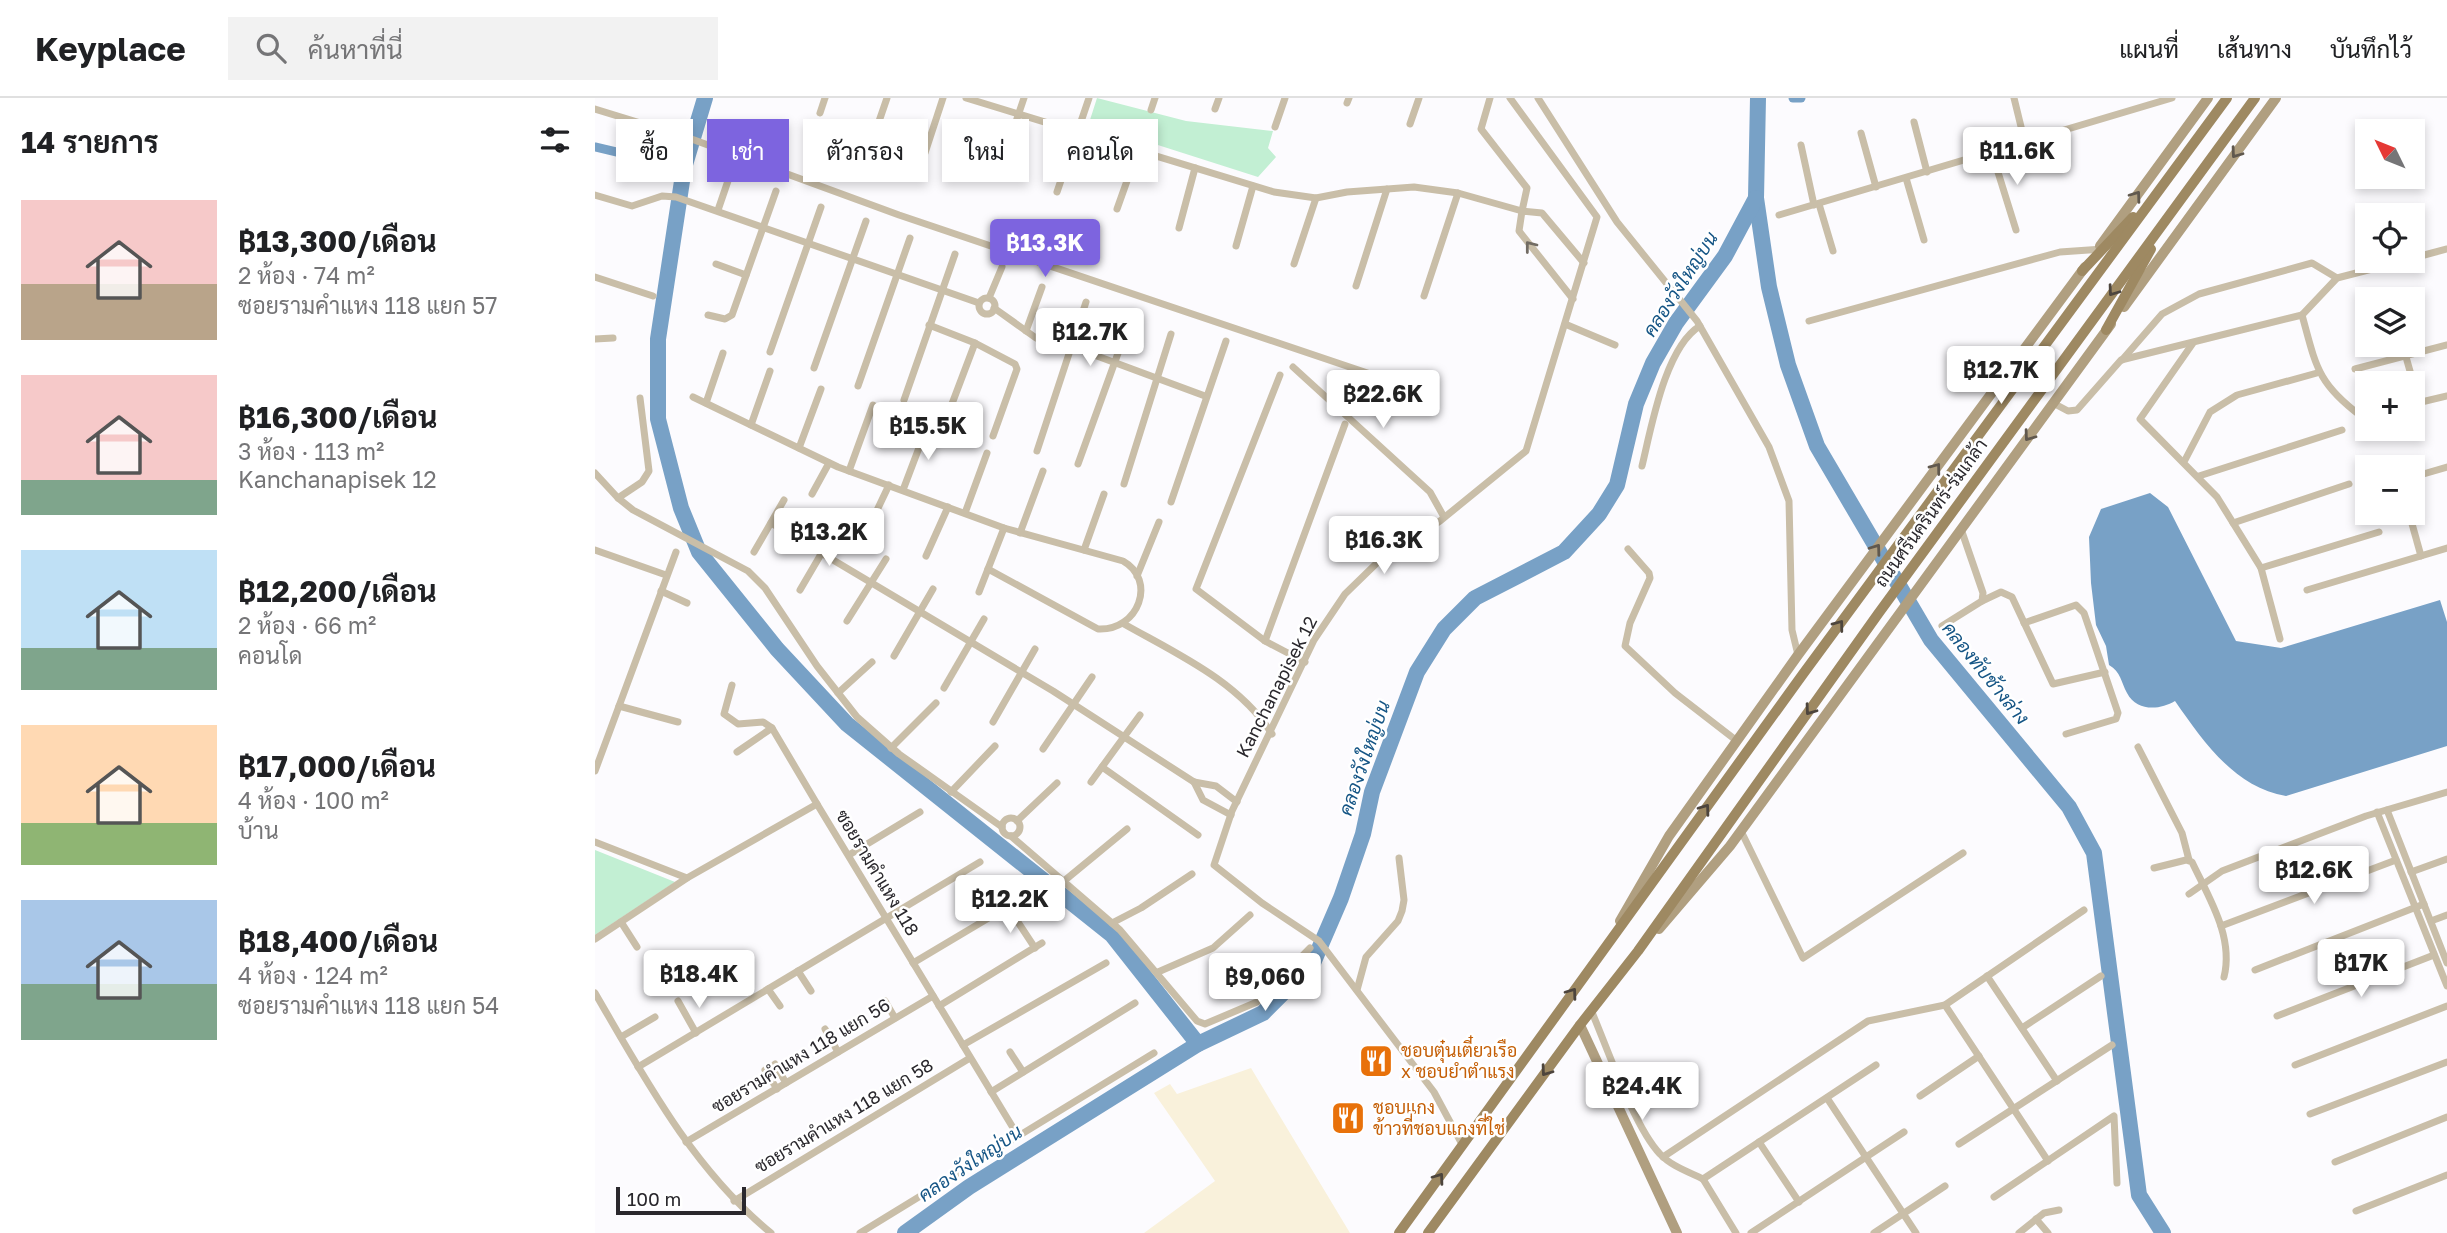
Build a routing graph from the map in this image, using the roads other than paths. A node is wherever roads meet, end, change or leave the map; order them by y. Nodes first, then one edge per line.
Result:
1 (825, 98) edge
2 (887, 98) edge
3 (943, 98) edge
4 (966, 98) edge
5 (1024, 98) edge
6 (1089, 98) edge
7 (1155, 98) edge
8 (1219, 98) edge
9 (1285, 98) edge
10 (1419, 98) edge
11 (1490, 98) edge
12 (1510, 98) edge
13 (1538, 98) edge
14 (2014, 98) edge
15 (2172, 98) edge
16 (2208, 98) edge
17 (2227, 98) edge
18 (2255, 98) edge
19 (2276, 98) edge
20 (595, 109) edge
21 (1215, 109) dead end
22 (1151, 110) dead end
23 (820, 113) dead end
24 (1019, 115) junction
25 (880, 119) edge
26 (1018, 119) edge
27 (1082, 119) edge
28 (1043, 122) edge
29 (1914, 122) dead end
30 (1410, 124) dead end
31 (1276, 127) dead end
32 (1861, 133) dead end
33 (2025, 143) junction
34 (928, 144) edge
35 (1801, 145) dead end
36 (1992, 153) junction
37 (1158, 156) edge
38 (1195, 168) junction
39 (1927, 172) junction
40 (1906, 178) junction
41 (728, 182) edge
42 (1060, 182) edge
43 (1127, 182) edge
44 (2164, 185) junction
45 (1253, 186) junction
46 (1876, 187) junction
47 (1387, 189) junction
48 (776, 191) dead end
49 (1057, 192) dead end
50 (1458, 193) junction
51 (595, 195) edge
52 (1316, 198) junction
53 (1817, 205) junction
54 (821, 207) dead end
55 (2175, 207) junction
56 (1117, 209) dead end
57 (718, 211) junction
58 (1522, 211) junction
59 (1779, 215) dead end
60 (866, 221) dead end
61 (763, 226) junction
62 (1179, 228) dead end
63 (2016, 230) dead end
64 (910, 237) dead end
65 (1924, 240) dead end
66 (808, 242) junction
67 (1236, 246) dead end
68 (2101, 248) junction
69 (2447, 249) edge
70 (1833, 251) dead end
71 (955, 254) dead end
72 (2425, 255) edge
73 (853, 258) junction
74 (1584, 262) junction
75 (716, 264) dead end
76 (1294, 264) dead end
77 (1002, 267) dead end
78 (2082, 271) joint
79 (898, 273) junction
80 (2356, 273) edge
81 (746, 275) junction
82 (595, 277) edge
83 (2337, 278) junction
84 (1356, 286) dead end
85 (1042, 287) dead end
86 (943, 288) junction
87 (653, 296) dead end
88 (1424, 296) dead end
89 (989, 298) junction
90 (1573, 299) junction
91 (1086, 302) dead end
92 (979, 303) junction
93 (994, 308) junction
94 (708, 315) dead end
95 (2302, 315) junction
96 (1130, 320) dead end
97 (1809, 321) dead end
98 (1698, 323) junction
99 (1565, 324) junction
100 (929, 326) junction
101 (2106, 330) junction
102 (1026, 331) junction
103 (1171, 334) dead end
104 (614, 338) dead end
105 (595, 339) edge
106 (1226, 341) dead end
107 (2193, 342) junction
108 (975, 343) junction
109 (1615, 345) dead end
110 (2447, 345) edge
111 (1070, 346) junction
112 (2425, 351) edge
113 (770, 352) dead end
114 (723, 353) dead end
115 (2406, 357) joint
116 (2121, 360) junction
117 (1115, 362) junction
118 (1293, 367) dead end
119 (814, 368) dead end
120 (2355, 369) dead end
121 (770, 371) dead end
122 (2409, 371) edge
123 (2318, 373) junction
124 (1280, 375) dead end
125 (1157, 377) junction
126 (1400, 384) dead end
127 (858, 386) dead end
128 (821, 389) dead end
129 (1205, 396) junction
130 (2447, 396) edge
131 (693, 397) dead end
132 (640, 398) dead end
133 (904, 400) dead end
134 (2425, 401) edge
135 (2053, 403) junction
136 (706, 404) junction
137 (873, 405) dead end
138 (2355, 411) edge
139 (947, 417) dead end
140 (927, 424) dead end
141 (1345, 424) dead end
142 (751, 425) junction
143 (2342, 430) dead end
144 (993, 436) dead end
145 (799, 448) junction
146 (1037, 451) dead end
147 (987, 453) dead end
148 (2185, 460) junction
149 (829, 463) junction
150 (1078, 464) dead end
151 (1642, 466) dead end
152 (2447, 467) edge
153 (849, 471) junction
154 (1043, 471) dead end
155 (595, 473) edge
156 (2425, 473) edge
157 (2199, 476) junction
158 (1124, 484) dead end
159 (2349, 484) dead end
160 (889, 485) junction
161 (903, 490) junction
162 (812, 494) dead end
163 (1104, 494) dead end
164 (618, 498) junction
165 (784, 500) dead end
166 (1171, 502) dead end
167 (949, 507) junction
168 (965, 513) junction
169 (1444, 517) junction
170 (1159, 522) dead end
171 (771, 523) junction
172 (2233, 523) junction
173 (870, 525) dead end
174 (2412, 525) edge
175 (1004, 528) junction
176 (1961, 529) junction
177 (834, 532) dead end
178 (2379, 532) dead end
179 (1020, 533) junction
180 (2447, 548) edge
181 (1628, 549) dead end
182 (595, 550) edge
183 (1084, 550) junction
184 (676, 551) dead end
185 (754, 552) dead end
186 (822, 553) junction
187 (926, 556) dead end
188 (2421, 556) junction
189 (886, 559) dead end
190 (2261, 568) junction
191 (988, 569) junction
192 (666, 575) junction
193 (1137, 576) junction
194 (871, 583) junction
195 (933, 589) dead end
196 (800, 590) dead end
197 (2307, 590) dead end
198 (661, 591) junction
199 (979, 592) dead end
200 (1982, 601) junction
201 (688, 603) dead end
202 (920, 612) junction
203 (985, 619) dead end
204 (847, 621) dead end
205 (2024, 623) junction
206 (1124, 624) junction
207 (1942, 626) dead end
208 (2280, 639) dead end
209 (1265, 641) junction
210 (971, 642) junction
211 (1035, 649) dead end
212 (1798, 655) junction
213 (894, 656) dead end
214 (871, 662) dead end
215 (1305, 662) junction
216 (1021, 672) junction
217 (2105, 672) junction
218 (1092, 677) dead end
219 (732, 685) dead end
220 (944, 688) dead end
221 (838, 693) junction
222 (936, 703) dead end
223 (1074, 704) junction
224 (619, 706) junction
225 (1140, 715) dead end
226 (678, 722) dead end
227 (993, 722) dead end
228 (772, 729) junction
229 (1272, 734) junction
230 (2066, 734) dead end
231 (1124, 737) junction
232 (1737, 741) junction
233 (995, 746) dead end
234 (2138, 747) dead end
235 (891, 748) junction
236 (1043, 749) dead end
237 (737, 752) dead end
238 (1102, 767) junction
239 (595, 772) edge
240 (1091, 782) dead end
241 (1194, 782) junction
242 (1057, 783) dead end
243 (951, 792) junction
244 (2447, 792) edge
245 (1237, 802) junction
246 (817, 804) junction
247 (2387, 810) junction
248 (920, 812) dead end
249 (2377, 813) junction
250 (1231, 815) junction
251 (1017, 821) junction
252 (1002, 827) junction
253 (1127, 829) dead end
254 (1741, 831) junction
255 (1198, 835) dead end
256 (1011, 836) junction
257 (595, 842) edge
258 (1963, 853) dead end
259 (849, 855) junction
260 (1399, 858) dead end
261 (2447, 859) edge
262 (2189, 860) junction
263 (2396, 860) junction
264 (980, 862) dead end
265 (2154, 868) dead end
266 (2411, 872) junction
267 (1192, 874) dead end
268 (687, 878) junction
269 (1064, 881) junction
270 (2202, 883) junction
271 (1028, 894) dead end
272 (2189, 894) dead end
273 (2424, 904) junction
274 (1007, 907) junction
275 (2416, 907) junction
276 (2084, 910) dead end
277 (1250, 915) dead end
278 (2447, 915) edge
279 (885, 918) junction
280 (2431, 921) junction
281 (621, 922) junction
282 (1112, 923) junction
283 (2221, 926) junction
284 (595, 939) edge
285 (1610, 940) junction
286 (637, 947) dead end
287 (1310, 948) dead end
288 (1638, 951) junction
289 (2434, 955) junction
290 (2447, 962) edge
291 (913, 963) junction
292 (1106, 963) dead end
293 (2255, 970) dead end
294 (798, 971) junction
295 (1158, 972) junction
296 (1987, 976) junction
297 (2101, 976) dead end
298 (2224, 977) dead end
299 (2447, 986) edge
300 (768, 989) junction
301 (1357, 990) junction
302 (811, 991) dead end
303 (595, 993) edge
304 (933, 996) junction
305 (678, 1001) dead end
306 (885, 1001) dead end
307 (1135, 1003) dead end
308 (1945, 1005) junction
309 (780, 1006) dead end
310 (939, 1006) junction
311 (2447, 1006) edge
312 (1591, 1010) junction
313 (655, 1017) dead end
314 (2277, 1017) dead end
315 (895, 1018) junction
316 (1580, 1025) junction
317 (2022, 1028) junction
318 (825, 1029) dead end
319 (696, 1032) junction
320 (621, 1037) junction
321 (963, 1045) junction
322 (2112, 1045) dead end
323 (838, 1052) junction
324 (1010, 1052) dead end
325 (1154, 1053) dead end
326 (1979, 1056) junction
327 (970, 1058) junction
328 (2447, 1062) edge
329 (775, 1064) dead end
330 (1876, 1065) dead end
331 (2295, 1065) dead end
332 (638, 1067) junction
333 (765, 1070) dead end
334 (1023, 1072) junction
335 (2057, 1081) junction
336 (786, 1083) junction
337 (776, 1088) junction
338 (991, 1092) junction
339 (1920, 1096) dead end
340 (1827, 1098) junction
341 (2014, 1109) junction
342 (2310, 1114) dead end
343 (2447, 1117) edge
344 (1904, 1132) dead end
345 (1017, 1136) junction
346 (686, 1142) junction
347 (1759, 1142) junction
348 (1959, 1144) dead end
349 (1463, 1146) junction
350 (1663, 1157) junction
351 (1866, 1157) junction
352 (2048, 1161) junction
353 (2335, 1162) dead end
354 (2447, 1175) edge
355 (1703, 1179) junction
356 (2117, 1183) dead end
357 (1945, 1186) dead end
358 (1994, 1197) dead end
359 (734, 1201) junction
360 (1799, 1202) junction
361 (2059, 1210) dead end
362 (2356, 1211) dead end
363 (1903, 1214) junction
364 (2036, 1219) junction
365 (771, 1233) edge
366 (860, 1233) edge
367 (1399, 1233) edge
368 (1428, 1233) edge
369 (1677, 1233) edge
370 (1736, 1233) edge
371 (1751, 1233) edge
372 (1874, 1233) edge
373 (1916, 1233) edge
374 (2019, 1233) edge
375 (2048, 1233) edge

1 - 23 street
2 - 25 street
3 - 34 street
4 - 24 street
5 - 24 street
6 - 27 street
7 - 22 street
8 - 21 street
9 - 31 street
10 - 30 street
11 - 58 street
12 - 74 street, Kanchanapisek 12
13 - 98 street
14 - 33 street
15 - 33 street
68 -> 16 main road
17 - 44 main road, ถนนศรีนครินทร์-ร่มเกล้า
18 - 55 main road, ถนนศรีนครินทร์-ร่มเกล้า
19 -> 101 main road, ถนนศรีนครินทร์-ร่มเกล้า
20 - 126 street
24 - 26 street
24 - 28 street
29 - 39 street
32 - 46 street
33 - 36 street
35 - 53 street
36 - 39 street
36 - 63 street
37 - 38 street
38 - 45 street
38 - 62 street
39 - 40 street
40 - 46 street
40 - 65 street
41 - 57 street
42 - 49 street
43 - 56 street
44 - 68 main road
285 -> 44 main road, ถนนศรีนครินทร์-ร่มเกล้า
45 - 52 street
45 - 67 street
46 - 53 street
47 - 50 street
47 - 52 street
47 - 84 street
48 - 61 street
50 - 58 street
50 - 88 street
51 - 57 street
52 - 76 street
53 - 59 street
53 - 70 street
54 - 66 street
55 - 101 main road
55 -> 288 main road, ถนนศรีนครินทร์-ร่มเกล้า
57 - 61 street
58 - 74 street
90 -> 58 street
60 - 73 street
61 - 66 street
61 - 81 street
64 - 79 street
66 - 73 street
66 - 113 street
68 - 78 main road
68 - 97 street
69 - 72 street
71 - 86 street
73 - 79 street
73 - 119 street
74 - 90 street, Kanchanapisek 12
75 - 81 street
77 - 89 street
212 -> 78 main road, ถนนศรีนครินทร์-ร่มเกล้า
79 - 86 street
79 - 127 street
80 - 83 street
81 - 94 street
82 - 87 street
83 - 95 street
83 - 116 street
85 - 102 street
86 - 92 street
86 - 100 street
89 - 92 street
89 - 93 street
90 - 99 street, Kanchanapisek 12
91 - 111 street
92 - 93 street
93 - 102 street
95 - 107 street
95 - 123 street
96 - 117 street
98 - 151 street
98 - 212 street
99 - 109 street
99 - 169 street, Kanchanapisek 12
100 - 108 street
100 - 133 street
101 - 135 main road, ถนนศรีนครินทร์-ร่มเกล้า
102 - 111 street
103 - 125 street
104 - 105 street
106 - 129 street
107 - 116 street
107 - 148 street
108 - 139 street
108 - 144 street
110 - 112 street
111 - 117 street
111 - 146 street
114 - 136 street
115 - 120 street
115 - 122 street
116 - 135 street
117 - 125 street
117 - 150 street
118 - 169 street
121 - 142 street
123 - 138 street
123 - 148 street
124 - 209 street
125 - 129 street
125 - 158 street
128 - 145 street
129 - 166 street
130 - 134 street
131 - 136 street
132 - 164 street
135 -> 176 main road, ถนนศรีนครินทร์-ร่มเกล้า
136 - 142 street
137 - 153 street
140 - 161 street
141 - 209 street
142 - 145 street
143 - 157 street
145 - 149 street
147 - 168 street
148 - 157 street
149 - 153 street
149 - 162 street
152 - 156 street
153 - 160 street
154 - 179 street
155 - 164 street
157 - 172 street
159 - 172 street
160 - 161 street
160 - 173 street
161 - 167 street
163 - 183 street
164 - 221 street
165 - 171 street
167 - 168 street
167 - 187 street
168 - 175 street
169 - 215 street, Kanchanapisek 12
170 - 193 street
171 - 185 street
171 - 186 street
172 - 190 street
174 - 188 street
175 - 179 street
175 - 191 street
176 - 200 street
176 - 254 main road, ถนนศรีนครินทร์-ร่มเกล้า
177 - 186 street
178 - 190 street
179 - 183 street
180 - 188 street
181 - 232 street
182 - 192 street
183 - 193 street
184 - 192 street
186 - 194 street
186 - 196 street
188 - 197 street
189 - 194 street
190 - 208 street
191 - 199 street
191 - 206 street
192 - 198 street
193 - 206 street
194 - 202 street
194 - 204 street
195 - 202 street
198 - 201 street
198 - 224 street
200 - 205 street
200 - 207 street
202 - 210 street
202 - 213 street
203 - 210 street
205 - 217 street
205 - 217 street
206 - 229 street
209 - 215 street
210 - 216 street
210 - 220 street
211 - 216 street
212 - 232 main road, ถนนศรีนครินทร์-ร่มเกล้า
214 - 221 street
215 - 229 street, Kanchanapisek 12
216 - 223 street
216 - 227 street
217 - 230 street
218 - 223 street
219 - 228 street
221 - 235 street
222 - 235 street
223 - 231 street
223 - 236 street
224 - 226 street
224 - 239 street
225 - 231 street
228 - 237 street
228 - 246 street
229 - 245 street, Kanchanapisek 12
231 - 238 street
231 - 241 street
232 - 285 main road, ถนนศรีนครินทร์-ร่มเกล้า
233 - 243 street
234 - 262 street
235 - 243 street
238 - 240 street
238 - 255 street
241 - 245 street
241 - 250 street
242 - 251 street
243 - 252 street
244 - 247 street
245 - 250 street, Kanchanapisek 12
246 - 259 street, ซอยรามคำแหง 118
246 - 268 street, ซอยรามคำแหง 118
247 - 249 street
247 - 266 street
248 - 259 street
249 - 263 street
249 - 270 street
250 - 301 street, Kanchanapisek 12
251 - 252 street
251 - 256 street
252 - 256 street
253 - 269 street
254 - 258 street
254 - 288 main road, ถนนศรีนครินทร์-ร่มเกล้า
256 - 269 street
257 - 268 street
259 - 279 street, ซอยรามคำแหง 118
260 - 301 street
261 - 266 street
262 - 265 street
262 - 270 street
263 - 275 street
263 - 283 street
264 - 279 street
266 - 273 street
267 - 282 street
268 - 281 street, ซอยรามคำแหง 118
269 - 282 street
270 - 272 street
270 - 283 street
271 - 274 street
273 - 275 street
273 - 280 street
274 - 291 street
274 - 310 street
275 - 289 street
275 - 293 street
276 - 296 street
277 - 295 street
278 - 280 street
279 - 291 street, ซอยรามคำแหง 118
279 - 294 street
280 - 290 street
281 - 284 street, ซอยรามคำแหง 118
281 - 286 street
282 - 295 street
283 - 298 street
349 -> 285 main road, ถนนศรีนครินทร์-ร่มเกล้า
287 - 295 street
288 - 312 main road, ถนนศรีนครินทร์-ร่มเกล้า
289 - 299 street
289 - 314 street
291 - 304 street, ซอยรามคำแหง 118
292 - 321 street
294 - 300 street
294 - 302 street
296 - 308 street
296 - 317 street
297 - 317 street
300 - 309 street
300 - 319 street
301 - 349 street
303 - 320 street
304 - 310 street, ซอยรามคำแหง 118
304 - 315 street, ซอยรามคำแหง 118 แยก 56
305 - 319 street
306 - 315 street
307 - 334 street
308 - 326 street
308 - 350 street
310 - 321 street, ซอยรามคำแหง 118
311 - 331 street
312 - 316 main road, ถนนศรีนครินทร์-ร่มเกล้า
312 - 350 street
313 - 320 street
315 - 323 street, ซอยรามคำแหง 118 แยก 56
316 -> 368 main road, ถนนศรีนครินทร์-ร่มเกล้า
316 - 369 main road
317 - 335 street
318 - 323 street
319 - 332 street
320 - 332 street
321 - 327 street, ซอยรามคำแหง 118
322 - 335 street
323 - 336 street, ซอยรามคำแหง 118 แยก 56
324 - 334 street
325 - 345 street
326 - 339 street
326 - 341 street
327 - 338 street, ซอยรามคำแหง 118
327 - 359 street, ซอยรามคำแหง 118 แยก 58
328 - 342 street
329 - 336 street
330 - 340 street
332 - 346 street
333 - 337 street
334 - 338 street
335 - 341 street
336 - 337 street, ซอยรามคำแหง 118 แยก 56
337 - 346 street, ซอยรามคำแหง 118 แยก 56
338 - 345 street, ซอยรามคำแหง 118
340 - 347 street
340 - 351 street
341 - 348 street
341 - 352 street
343 - 353 street
344 - 351 street
345 - 366 street
346 - 359 street
347 - 355 street
347 - 360 street
367 -> 349 main road, ถนนศรีนครินทร์-ร่มเกล้า
350 - 355 street
351 - 360 street
351 - 363 street
352 - 356 street
352 - 358 street
354 - 362 street
355 - 370 street
357 - 363 street
359 - 365 street
360 - 371 street
361 - 364 street
363 - 372 street
363 - 373 street
364 - 374 street
364 - 375 street

